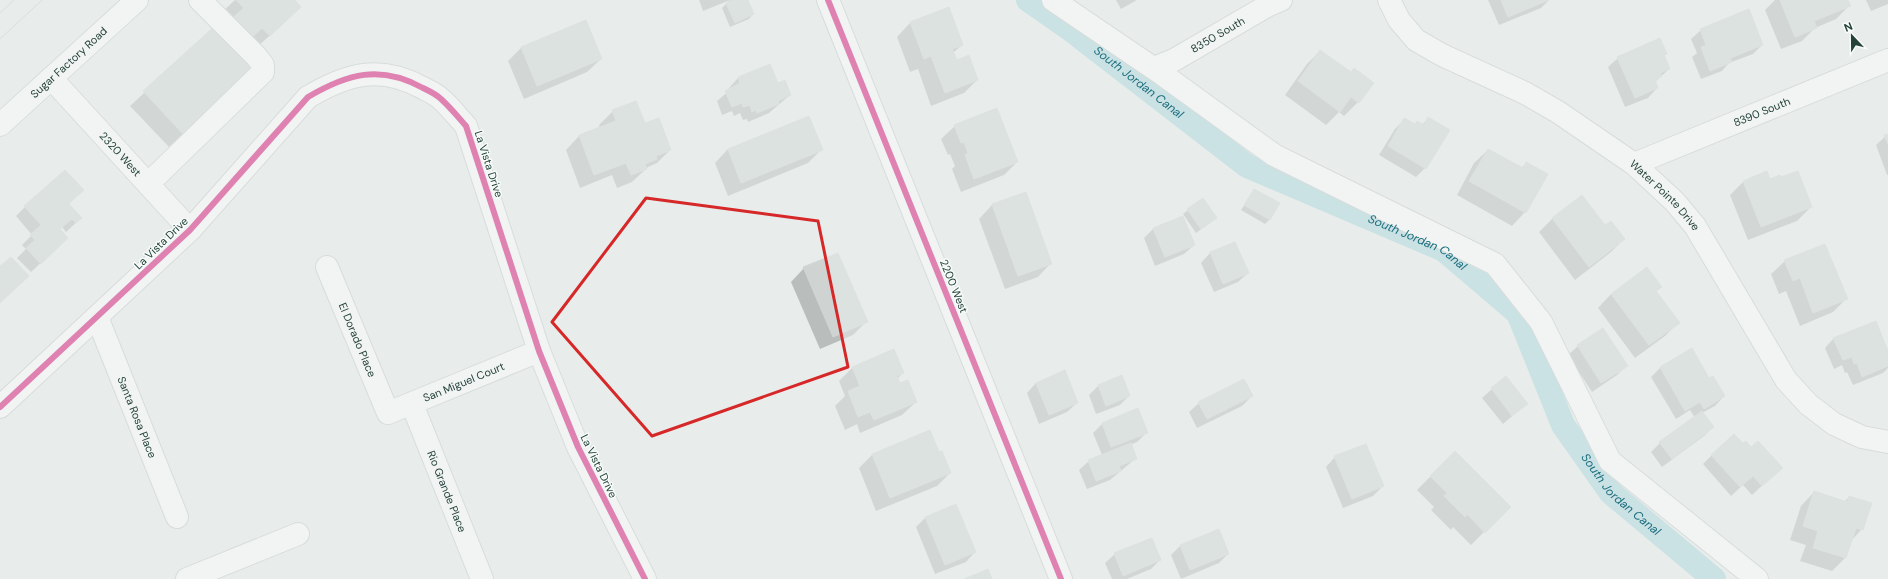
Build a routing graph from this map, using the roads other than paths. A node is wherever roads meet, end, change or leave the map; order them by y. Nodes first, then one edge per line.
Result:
1 (137, 0) edge
2 (200, 0) edge
3 (828, 0) edge
4 (1053, 0) edge
5 (1281, 0) edge
6 (1389, 0) edge
7 (1888, 60) edge
8 (1154, 68) junction
9 (52, 78) junction
10 (0, 125) edge
11 (1634, 164) junction
12 (148, 184) junction
13 (190, 230) junction
14 (327, 267) dead end
15 (97, 317) junction
16 (540, 351) junction
17 (412, 404) junction
18 (0, 407) edge
19 (388, 413) joint
20 (1888, 442) edge
21 (177, 517) dead end
22 (298, 534) dead end
23 (187, 579) edge
24 (482, 579) edge
25 (645, 579) edge
26 (1061, 579) edge
27 (1757, 579) edge

1 - 9 street, Sugar Factory Road
2 - 12 street
3 - 26 street, 2200 West
4 - 8 street
5 - 8 street, 8350 South
6 - 11 street, Water Pointe Drive
7 - 11 street, 8390 South
8 - 27 street
9 - 10 street, Sugar Factory Road
9 - 12 street, 2320 West
11 - 20 street, Water Pointe Drive
12 - 13 street, 2320 West
13 - 15 street, La Vista Drive
13 - 16 street, La Vista Drive
14 - 19 street, El Dorado Place
15 - 18 street, La Vista Drive
15 - 21 street, Santa Rosa Place
16 - 17 street, San Miguel Court
16 - 25 street, La Vista Drive
17 - 19 street, San Miguel Court
17 - 24 street, Rio Grande Place
22 - 23 street

